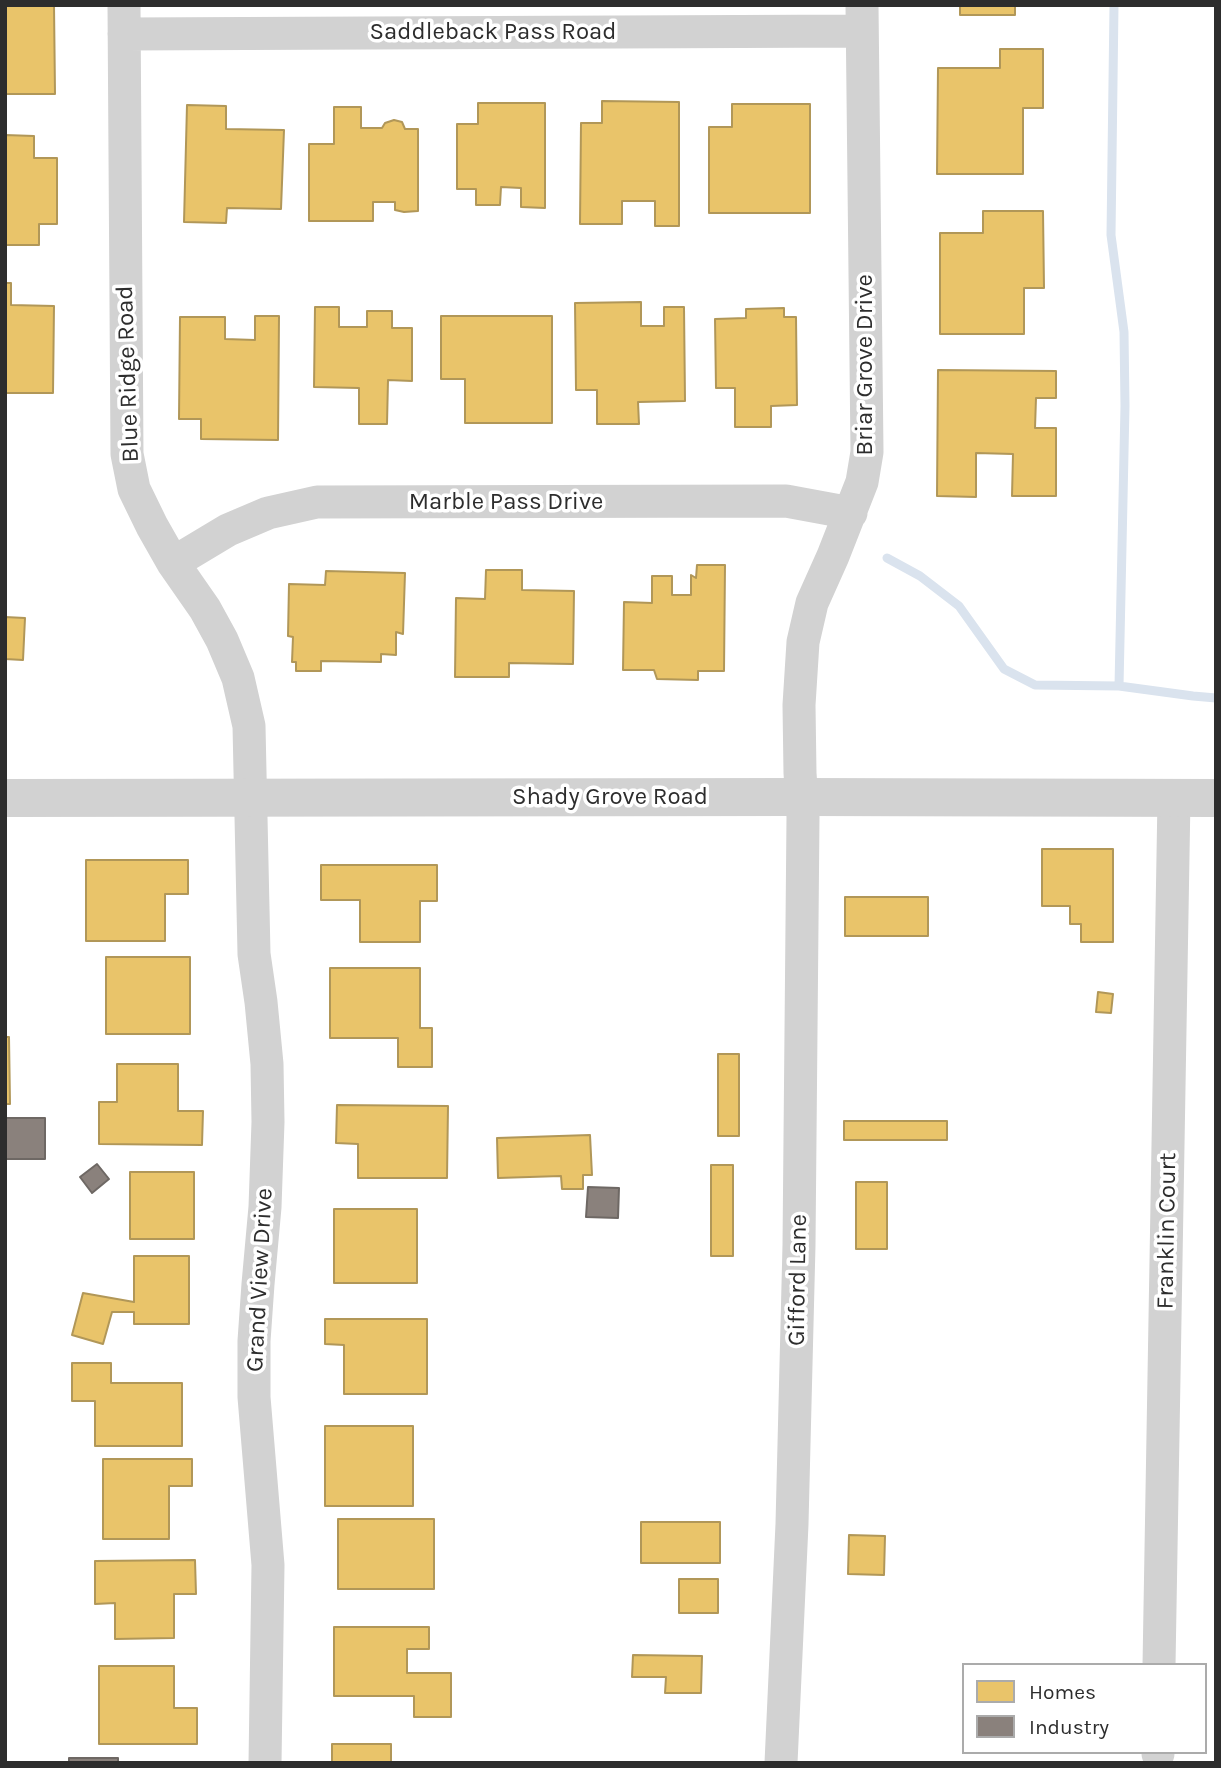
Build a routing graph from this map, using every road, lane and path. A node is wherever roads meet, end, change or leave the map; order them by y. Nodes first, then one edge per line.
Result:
1 (862, 18) edge
2 (124, 19) edge
3 (851, 513) junction
4 (173, 563) junction
5 (802, 797) junction
6 (5, 798) edge
7 (252, 798) junction
8 (1174, 798) junction
9 (1216, 798) edge
10 (1159, 1663) edge
11 (265, 1763) edge
12 (781, 1763) edge

1 - 2 street, Saddleback Pass Road
1 - 3 street, Briar Grove Drive
2 - 4 street, Blue Ridge Road
3 - 4 street, Marble Pass Drive
3 - 5 street, Briar Grove Drive
4 - 7 street, Blue Ridge Road
5 - 7 street, Shady Grove Road
5 - 8 street, Shady Grove Road
5 - 12 street, Gifford Lane
6 - 7 street, Shady Grove Road
7 - 11 street, Grand View Drive
8 - 9 street, Shady Grove Road
8 - 10 street, Franklin Court

